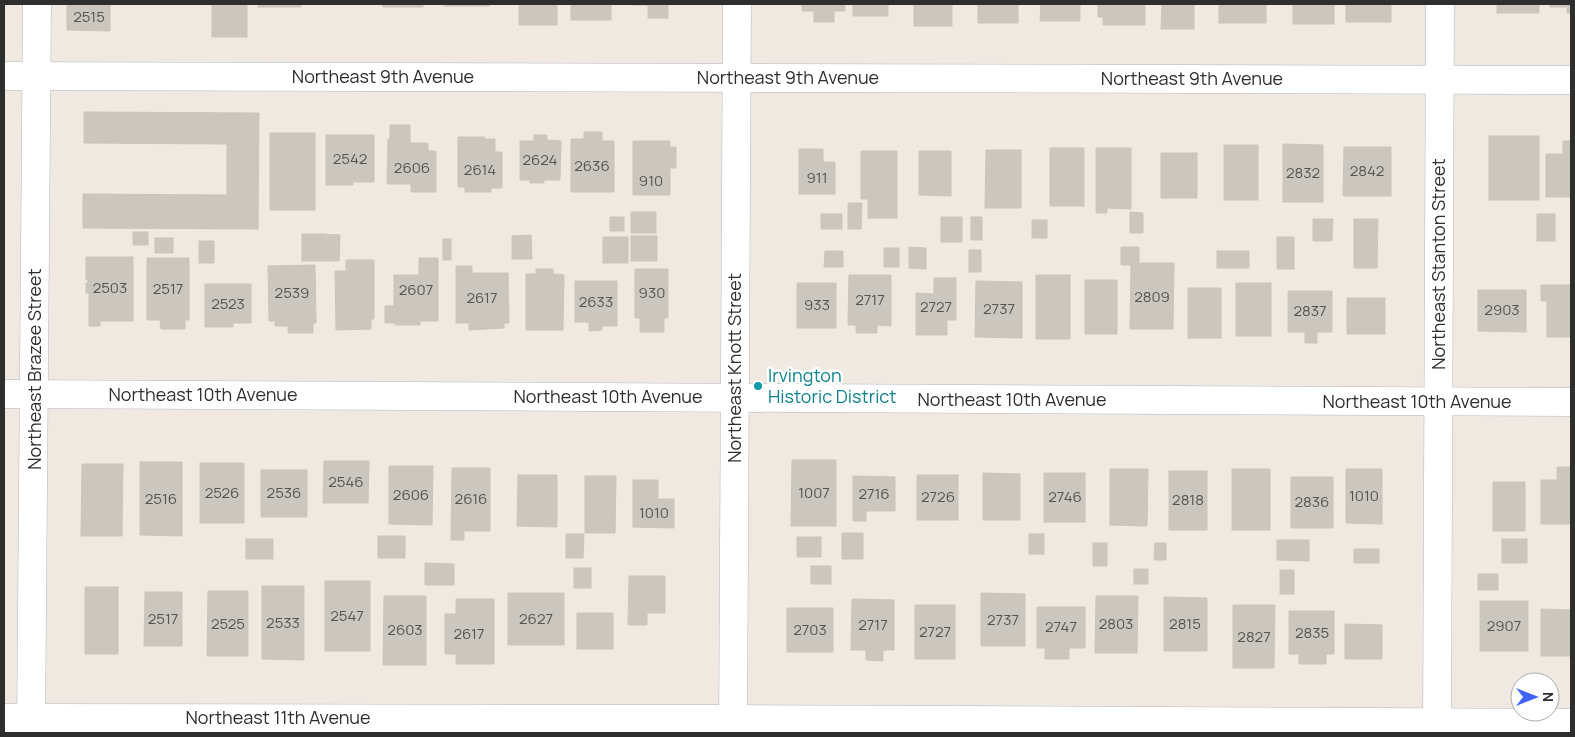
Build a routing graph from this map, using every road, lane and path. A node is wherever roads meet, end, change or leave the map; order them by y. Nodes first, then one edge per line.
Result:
1 (37, 4) edge
2 (737, 4) edge
3 (1440, 4) edge
4 (4, 76) edge
5 (36, 76) junction
6 (736, 77) junction
7 (1571, 80) edge
8 (1439, 81) junction
9 (4, 394) edge
10 (35, 394) junction
11 (735, 398) junction
12 (1438, 402) junction
13 (1571, 402) edge
14 (4, 718) edge
15 (1571, 723) edge
16 (31, 726) edge
17 (733, 726) edge
18 (1437, 728) edge

1 - 5 street, Northeast Brazee Street
2 - 6 street, Northeast Knott Street
3 - 8 street, Northeast Stanton Street
4 - 5 street, Northeast 9th Avenue
5 - 6 street, Northeast 9th Avenue
5 - 10 street, Northeast Brazee Street
6 - 8 street, Northeast 9th Avenue
6 - 11 street, Northeast Knott Street
7 - 8 street, Northeast 9th Avenue
8 - 12 street, Northeast Stanton Street
9 - 10 street, Northeast 10th Avenue
10 - 11 street, Northeast 10th Avenue
10 - 16 street, Northeast Brazee Street
11 - 12 street, Northeast 10th Avenue
11 - 17 street, Northeast Knott Street
12 - 13 street, Northeast 10th Avenue
12 - 18 street, Northeast Stanton Street
14 - 16 street, Northeast 11th Avenue
15 - 18 street, Northeast 11th Avenue
16 - 17 street, Northeast 11th Avenue
17 - 18 street, Northeast 11th Avenue

